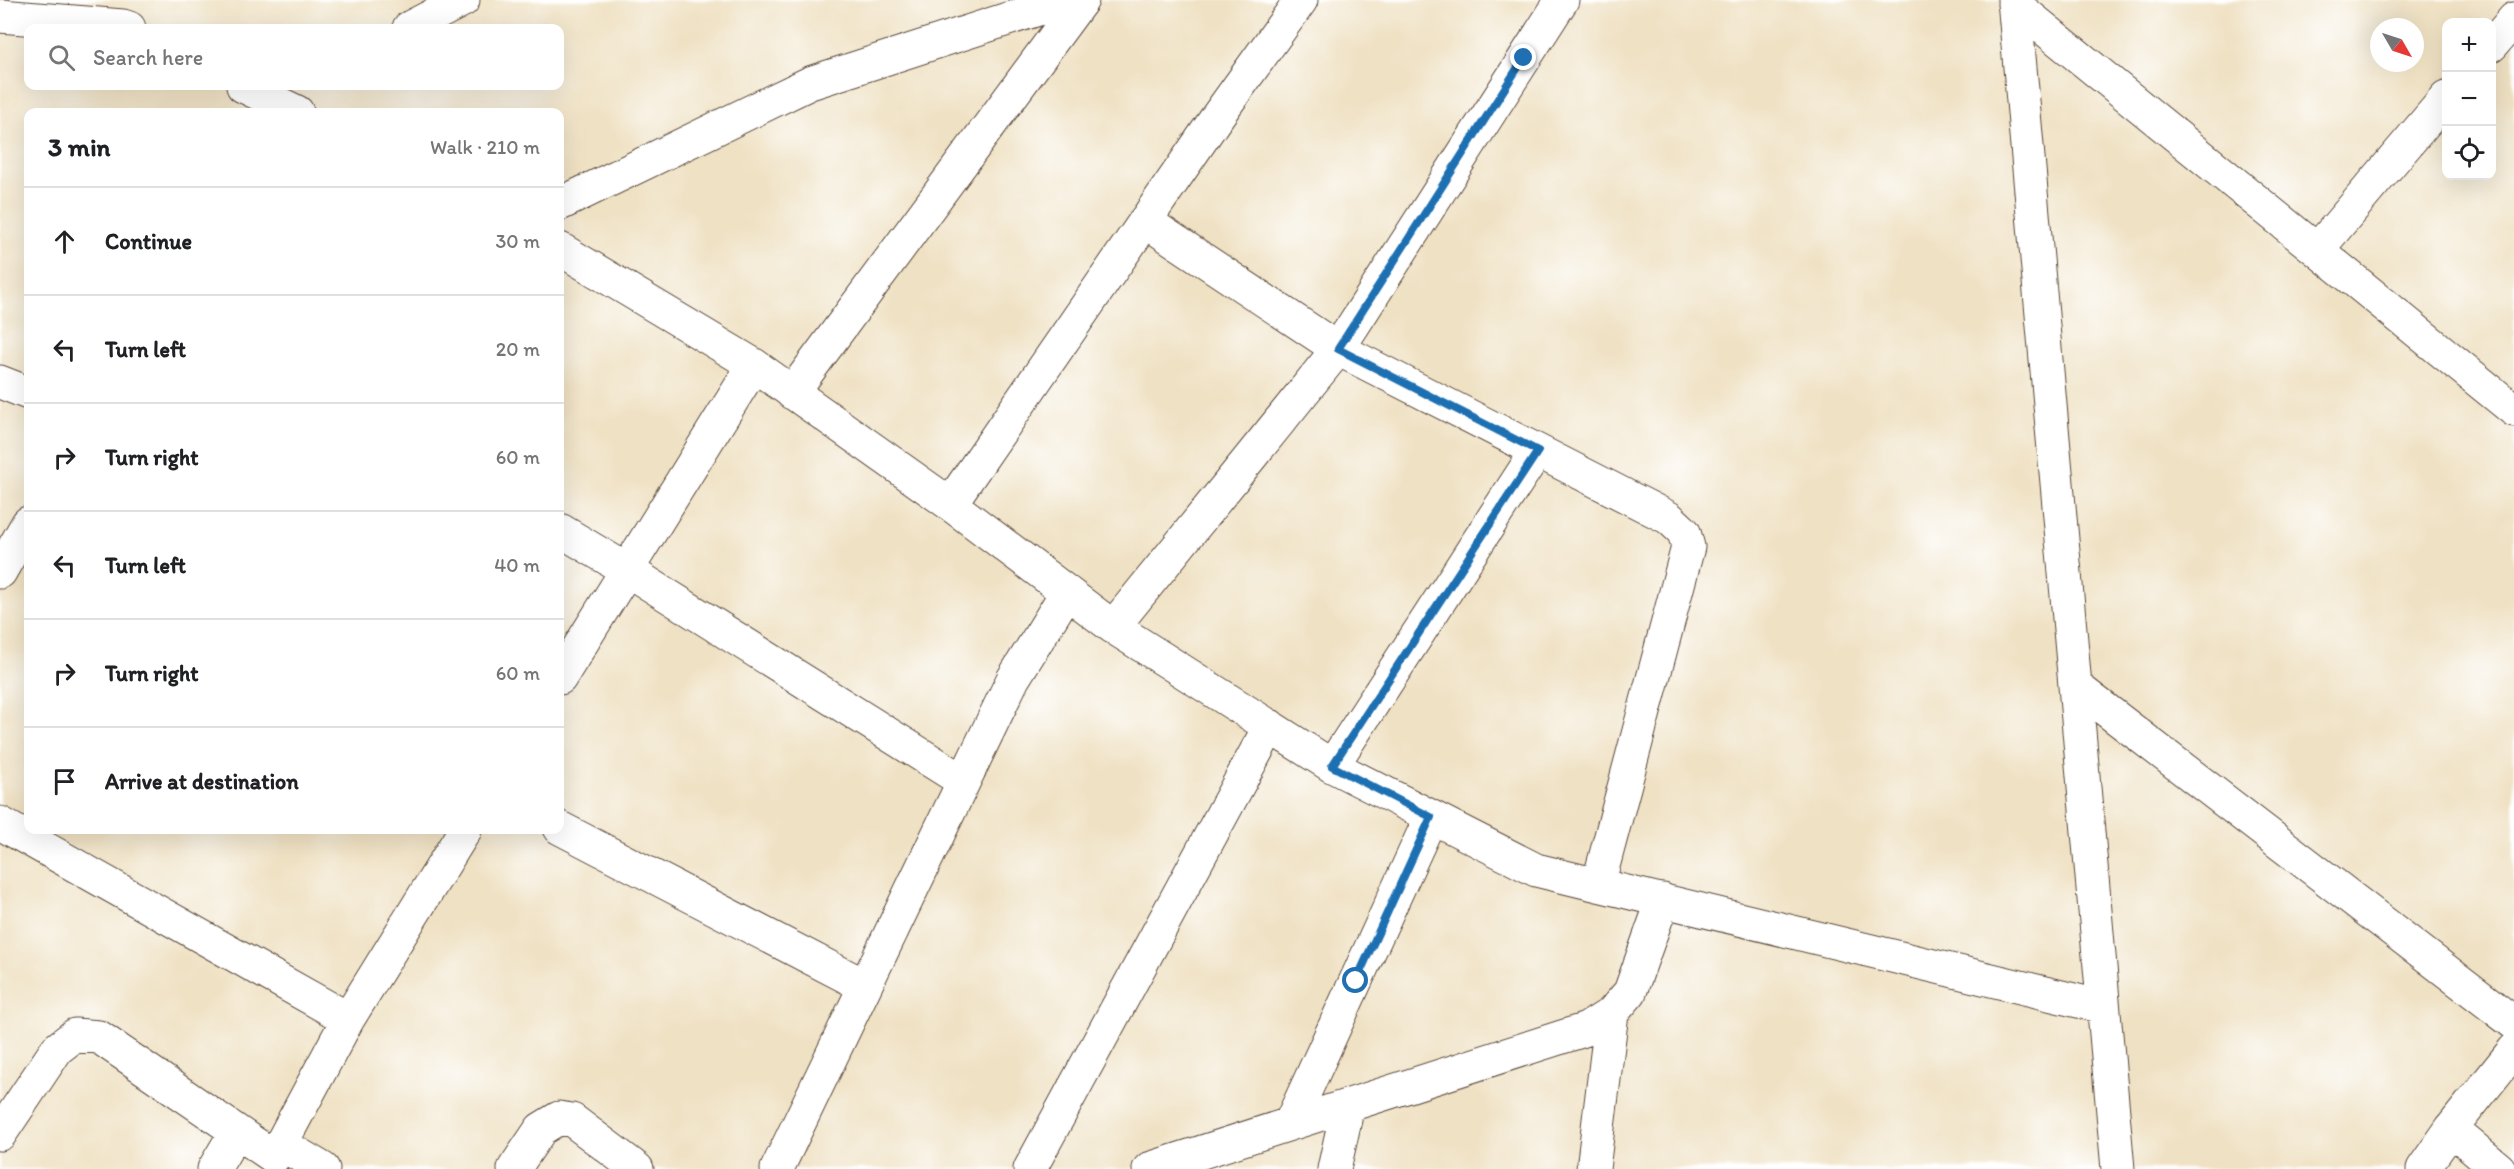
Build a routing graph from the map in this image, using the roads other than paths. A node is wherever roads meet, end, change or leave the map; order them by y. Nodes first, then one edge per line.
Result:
1 (1066, 0) edge
2 (1082, 0) edge
3 (1300, 0) edge
4 (1562, 0) edge
5 (460, 1) edge
6 (2014, 2) edge
7 (40, 9) edge
8 (0, 16) edge
9 (2514, 19) edge
10 (113, 24) edge
11 (417, 24) edge
12 (2496, 40) edge
13 (253, 90) edge
14 (284, 103) edge
15 (2442, 103) edge
16 (564, 202) edge
17 (1145, 221) junction
18 (2317, 250) junction
19 (564, 251) edge
20 (1338, 349) junction
21 (754, 365) junction
22 (0, 382) edge
23 (24, 391) edge
24 (792, 393) junction
25 (2514, 410) edge
26 (1538, 451) junction
27 (950, 504) junction
28 (24, 530) edge
29 (564, 532) edge
30 (627, 570) junction
31 (0, 572) edge
32 (1067, 592) junction
33 (1113, 627) junction
34 (564, 672) edge
35 (2074, 686) junction
36 (1270, 726) junction
37 (1332, 766) junction
38 (963, 781) junction
39 (1431, 817) junction
40 (0, 823) edge
41 (564, 830) edge
42 (463, 834) edge
43 (1598, 885) junction
44 (1663, 900) junction
45 (865, 986) junction
46 (2103, 1007) junction
47 (1612, 1013) junction
48 (348, 1019) junction
49 (2514, 1023) edge
50 (2514, 1050) edge
51 (1348, 1106) junction
52 (1290, 1124) junction
53 (2451, 1129) junction
54 (236, 1132) junction
55 (0, 1134) edge
56 (281, 1144) junction
57 (214, 1169) edge
58 (323, 1169) edge
59 (514, 1169) edge
60 (637, 1169) edge
61 (777, 1169) edge
62 (1030, 1169) edge
63 (1149, 1169) edge
64 (1334, 1169) edge
65 (1593, 1169) edge
66 (2118, 1169) edge
67 (2423, 1169) edge
68 (2499, 1169) edge

1 - 16 street
2 - 24 street
3 - 17 street
4 - 20 street
5 - 11 street
6 - 18 street
6 - 35 street
7 - 8 street
7 - 10 street
9 - 12 street
13 - 14 street
15 - 18 street
17 - 20 street
17 - 27 street
18 - 25 street
19 - 21 street
20 - 26 street
20 - 33 street
21 - 24 street
21 - 30 street
22 - 23 street
24 - 27 street
26 - 37 street
26 - 43 street
27 - 32 street
28 - 31 street
29 - 30 street
30 - 34 street
30 - 38 street
32 - 33 street
32 - 38 street
33 - 36 street
35 - 46 street
35 - 49 street
36 - 37 street
36 - 62 street
37 - 39 street
38 - 45 street
39 - 43 street
39 - 52 street
40 - 48 street
41 - 45 street
42 - 48 street
43 - 44 street
44 - 46 street
44 - 47 street
45 - 61 street
46 - 66 street
47 - 51 street
47 - 65 street
48 - 56 street
50 - 53 street
51 - 52 street
51 - 64 street
52 - 63 street
53 - 67 street
53 - 68 street
54 - 55 street
54 - 56 street
54 - 57 street
56 - 58 street
59 - 60 street

